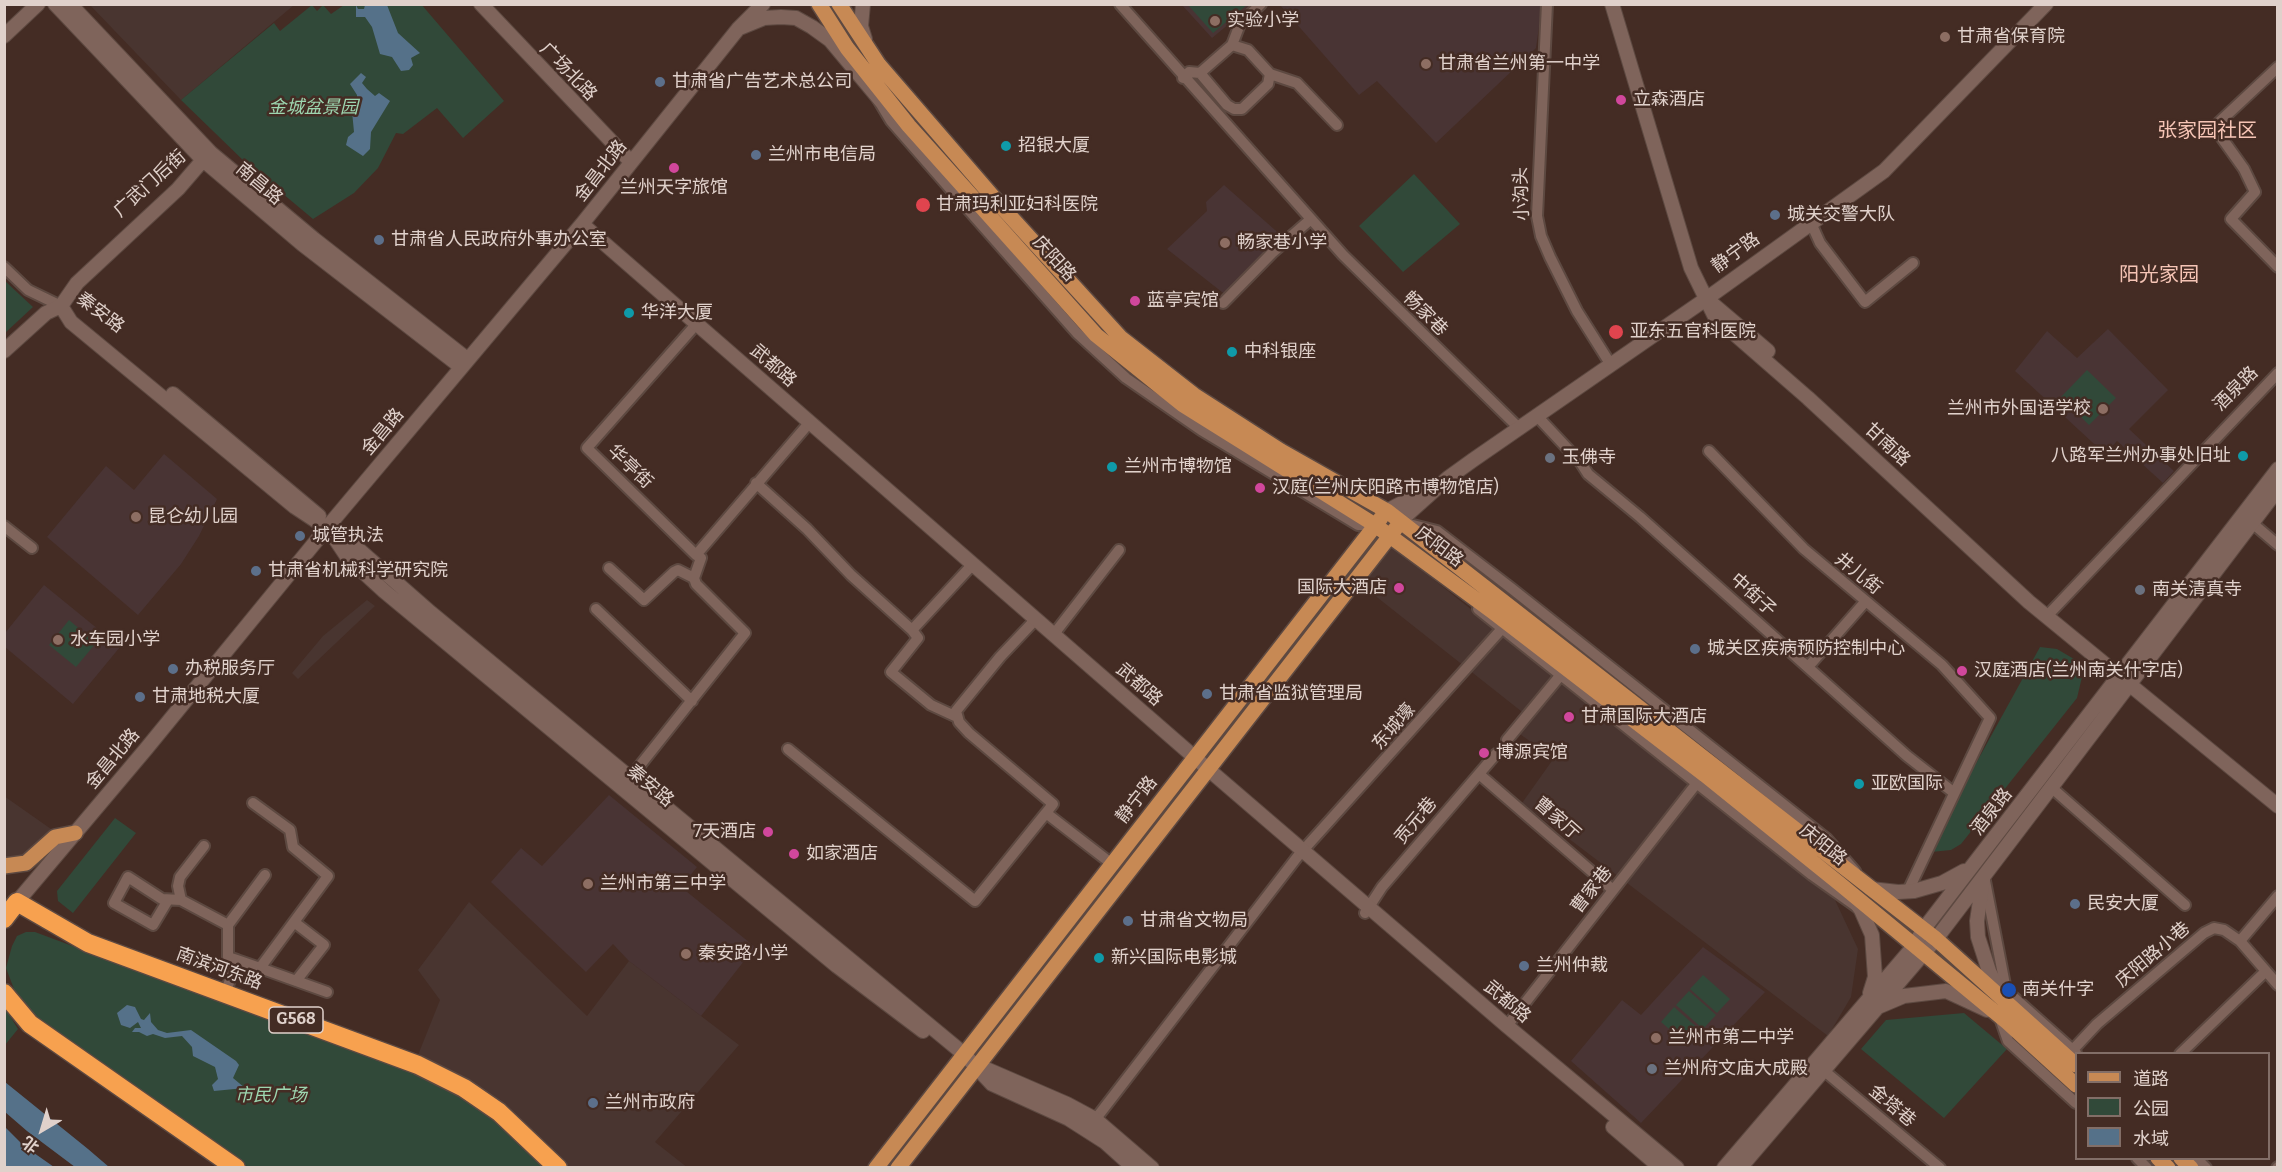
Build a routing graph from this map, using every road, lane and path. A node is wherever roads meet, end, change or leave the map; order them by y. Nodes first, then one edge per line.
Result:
1 (38, 4) edge
2 (55, 4) edge
3 (70, 4) edge
4 (481, 4) edge
5 (819, 4) edge
6 (839, 4) edge
7 (863, 4) edge
8 (1120, 4) edge
9 (1261, 4) edge
10 (1547, 4) edge
11 (1612, 4) edge
12 (2046, 4) edge
13 (757, 7) edge
14 (738, 29) junction
15 (4, 36) edge
16 (1232, 45) junction
17 (879, 65) junction
18 (2277, 67) edge
19 (1200, 73) junction
20 (1270, 74) junction
21 (1183, 78) junction
22 (876, 96) junction
23 (1337, 125) dead end
24 (909, 126) junction
25 (207, 157) junction
26 (631, 162) junction
27 (1311, 219) junction
28 (1811, 223) junction
29 (580, 227) junction
30 (1913, 263) dead end
31 (4, 267) edge
32 (2277, 267) edge
33 (1706, 299) junction
34 (1223, 303) dead end
35 (61, 306) junction
36 (692, 329) junction
37 (4, 351) edge
38 (464, 363) junction
39 (1611, 365) junction
40 (2277, 373) edge
41 (1538, 416) junction
42 (808, 425) junction
43 (1519, 428) junction
44 (1709, 451) dead end
45 (2277, 469) edge
46 (1448, 478) junction
47 (756, 483) junction
48 (2277, 489) edge
49 (1387, 511) junction
50 (1400, 521) junction
51 (2252, 522) junction
52 (1375, 525) junction
53 (4, 526) edge
54 (327, 527) junction
55 (1391, 536) junction
56 (2277, 544) edge
57 (32, 548) dead end
58 (1119, 550) dead end
59 (696, 555) junction
60 (971, 567) junction
61 (609, 568) dead end
62 (694, 579) junction
63 (1865, 603) junction
64 (596, 609) dead end
65 (2048, 615) junction
66 (1034, 622) junction
67 (1505, 626) junction
68 (912, 630) junction
69 (1054, 634) junction
70 (1808, 667) junction
71 (1564, 672) junction
72 (2124, 680) junction
73 (692, 701) junction
74 (957, 717) junction
75 (1508, 740) tunnel mouth
76 (788, 749) dead end
77 (1496, 754) tunnel mouth
78 (1193, 760) junction
79 (1206, 771) junction
80 (1479, 774) junction
81 (630, 778) junction
82 (1701, 779) junction
83 (2052, 788) junction
84 (1953, 792) junction
85 (253, 803) dead end
86 (2277, 806) edge
87 (1046, 813) junction
88 (75, 833) junction
89 (204, 846) dead end
90 (1301, 853) junction
91 (1112, 864) junction
92 (1974, 865) junction
93 (4, 866) edge
94 (265, 875) dead end
95 (1984, 876) junction
96 (1840, 884) junction
97 (1868, 888) junction
98 (1613, 890) junction
99 (1908, 891) junction
100 (2277, 896) edge
101 (11, 898) edge
102 (168, 900) junction
103 (181, 900) junction
104 (2185, 905) dead end
105 (1861, 910) junction
106 (1368, 911) junction
107 (4, 919) edge
108 (294, 922) junction
109 (228, 925) junction
110 (1923, 930) junction
111 (1936, 939) junction
112 (2240, 941) junction
113 (1919, 949) junction
114 (237, 960) junction
115 (260, 968) junction
116 (2266, 971) junction
117 (297, 981) junction
118 (2277, 985) edge
119 (327, 992) dead end
120 (4, 993) edge
121 (225, 994) junction
122 (2004, 994) junction
123 (1865, 1011) junction
124 (1999, 1015) junction
125 (1507, 1026) junction
126 (2076, 1052) edge
127 (2181, 1052) edge
128 (964, 1054) junction
129 (2073, 1056) edge
130 (977, 1065) junction
131 (1822, 1069) junction
132 (2075, 1084) edge
133 (2075, 1102) edge
134 (169, 1124) junction
135 (1092, 1125) junction
136 (223, 1167) edge
137 (236, 1167) edge
138 (558, 1167) edge
139 (876, 1167) edge
140 (898, 1167) edge
141 (1134, 1167) edge
142 (1152, 1167) edge
143 (1661, 1167) edge
144 (1677, 1167) edge
145 (1724, 1167) edge
146 (1740, 1167) edge
147 (1940, 1167) edge

1 - 15 main road
2 - 25 main road, 南昌路
3 - 25 main road, 南昌路
4 - 26 main road, 广场北路
5 - 24 main road, 庆阳路
6 - 17 main road, 庆阳路
7 - 17 main road
8 - 21 street, 畅家巷
9 - 16 street
10 - 39 street, 小沟头
11 - 33 main road, 甘南路
12 - 28 main road, 静宁路
13 - 14 main road, 金昌北路
14 - 22 main road
14 - 26 main road, 金昌北路
16 - 19 street
16 - 20 street
17 - 49 main road, 庆阳路
18 - 32 street
19 - 20 street
19 - 21 street
20 - 23 street
21 - 27 street, 畅家巷
22 - 24 main road
22 - 52 street
24 - 52 main road, 庆阳路
25 - 35 main road, 广武门后街
25 - 38 main road, 南昌路
26 - 29 main road, 金昌北路
27 - 34 street
27 - 43 street, 畅家巷
28 - 30 street
28 - 33 main road, 静宁路
29 - 36 main road, 武都路
29 - 38 main road, 金昌北路
29 - 42 main road, 武都路
31 - 35 street
33 - 39 main road, 静宁路
33 - 65 main road, 甘南路
35 - 37 main road
35 - 54 main road, 秦安路
36 - 42 main road, 武都路
36 - 59 street, 华亭街
38 - 54 main road, 金昌路
39 - 41 main road, 静宁路
40 - 65 street, 酒泉路
41 - 43 main road, 静宁路
41 - 70 street, 中街子
42 - 47 street
42 - 60 main road, 武都路
43 - 46 main road, 静宁路
44 - 63 street, 井儿街
45 - 72 main road, 酒泉路
46 - 49 main road, 静宁路
46 - 50 main road, 静宁路
47 - 59 street
47 - 68 street
48 - 51 main road, 酒泉路
49 - 50 main road, 庆阳路
49 - 52 main road, 静宁路
50 - 55 main road, 静宁路
50 - 97 main road, 庆阳路
51 - 56 street
51 - 72 main road, 酒泉路
52 - 55 main road, 庆阳路
52 - 78 main road, 静宁路
53 - 57 street
54 - 81 main road, 秦安路
54 - 88 main road, 金昌北路
54 - 128 main road, 秦安路
55 - 67 main road, 庆阳路
55 - 79 main road, 静宁路
58 - 69 street
59 - 62 street
60 - 66 main road, 武都路
60 - 68 street
61 - 62 street
62 - 73 street
63 - 70 street
63 - 84 street, 井儿街
64 - 73 street
65 - 72 main road, 甘南路
66 - 69 main road, 武都路
66 - 74 street
66 - 78 main road, 武都路
67 - 71 main road, 庆阳路
67 - 90 street, 东城壕
68 - 74 street
69 - 78 main road, 武都路
70 - 84 street, 中街子
71 - 75 street
71 - 82 main road, 庆阳路
72 - 83 main road, 酒泉路
72 - 86 main road, 甘南路
72 - 92 main road, 酒泉路
73 - 81 street
74 - 87 street
76 - 87 street
77 - 80 street, 贡元巷
78 - 79 main road, 武都路
78 - 91 main road, 静宁路
79 - 90 main road, 武都路
79 - 130 main road, 静宁路
80 - 98 street, 曹家厅
80 - 106 street, 贡元巷
81 - 128 main road, 秦安路
82 - 96 main road, 庆阳路
82 - 98 street, 曹家巷
82 - 105 street
83 - 95 main road, 酒泉路
83 - 104 street
84 - 99 street
85 - 108 street
87 - 91 street
88 - 93 main road
88 - 101 main road, 金昌北路
89 - 103 street
90 - 106 main road, 武都路
90 - 135 street, 东城壕
91 - 128 main road, 静宁路
92 - 99 main road
92 - 110 main road, 酒泉路
94 - 109 street
95 - 111 main road, 酒泉路
95 - 122 street
95 - 122 main road
96 - 105 main road
96 - 113 main road, 庆阳路
97 - 99 main road
97 - 110 main road, 庆阳路
98 - 125 street, 曹家巷
100 - 112 street
101 - 107 highway
101 - 121 highway, 南滨河东路 / G568
102 - 102 street
102 - 103 street
103 - 109 street
105 - 123 main road
106 - 125 main road, 武都路
106 - 143 main road, 武都路
108 - 115 street
108 - 117 street
109 - 114 street
110 - 111 main road, 庆阳路
110 - 113 main road, 酒泉路
111 - 113 main road, 酒泉路
111 - 122 main road, 庆阳路
112 - 116 street
112 - 126 street, 庆阳路小巷
113 - 123 main road, 酒泉路
113 - 124 main road, 庆阳路
114 - 115 street
114 - 121 street
115 - 117 street
116 - 118 street
116 - 127 street
117 - 119 street
120 - 134 highway
121 - 138 highway, 南滨河东路 / G568
122 - 129 main road, 庆阳路
123 - 124 main road
123 - 131 main road, 酒泉路
123 - 145 main road, 酒泉路
124 - 132 main road, 庆阳路
124 - 133 street
125 - 144 main road, 武都路
128 - 130 main road, 秦安路
128 - 139 main road, 静宁路
130 - 135 main road, 秦安路
130 - 140 main road, 静宁路
131 - 146 main road, 酒泉路
131 - 147 street, 金塔巷
134 - 136 main road
134 - 137 highway
135 - 141 main road
135 - 142 main road

